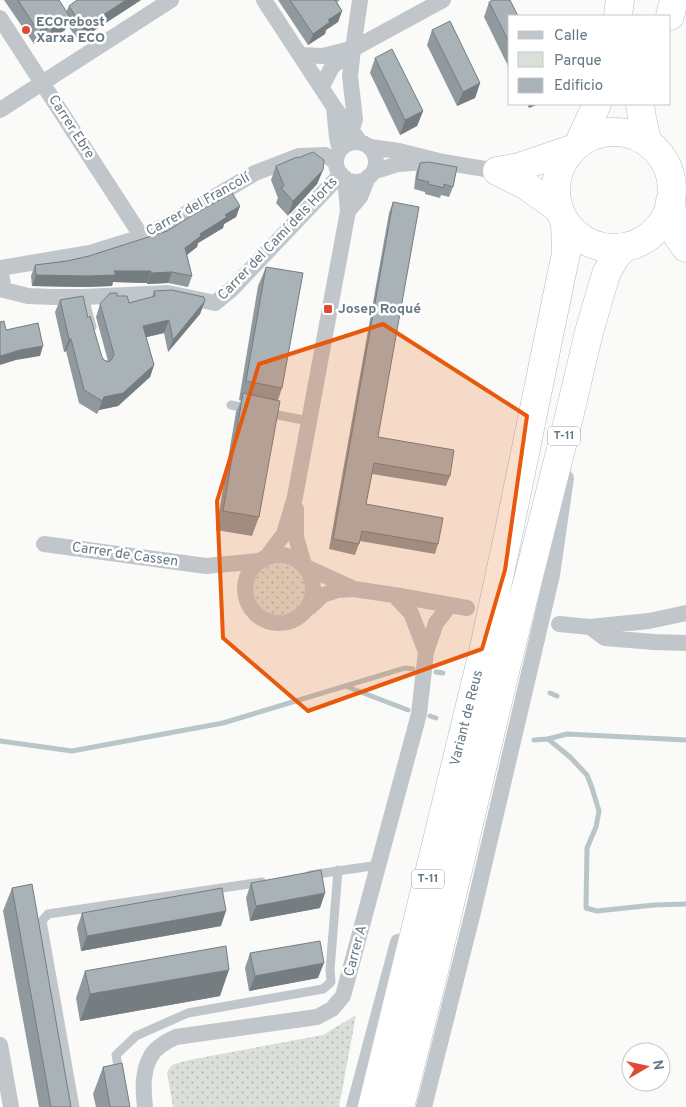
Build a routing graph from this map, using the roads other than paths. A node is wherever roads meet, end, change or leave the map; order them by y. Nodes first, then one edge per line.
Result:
1 (171, 0) edge
2 (264, 0) edge
3 (360, 0) edge
4 (443, 0) edge
5 (620, 0) edge
6 (655, 0) edge
7 (674, 0) edge
8 (618, 15) edge
9 (652, 15) edge
10 (670, 15) edge
11 (0, 18) edge
12 (352, 49) junction
13 (301, 55) junction
14 (42, 83) junction
15 (322, 86) junction
16 (596, 105) edge
17 (334, 107) junction
18 (0, 110) edge
19 (644, 117) edge
20 (361, 140) junction
21 (575, 146) junction
22 (443, 162) junction
23 (340, 166) junction
24 (497, 171) junction
25 (371, 174) junction
26 (670, 201) junction
27 (348, 211) junction
28 (562, 215) junction
29 (142, 237) junction
30 (634, 243) junction
31 (686, 248) edge
32 (686, 258) edge
33 (0, 268) edge
34 (84, 297) junction
35 (94, 333) edge
36 (231, 405) dead end
37 (309, 421) junction
38 (572, 426) junction
39 (295, 497) junction
40 (44, 544) dead end
41 (263, 559) junction
42 (206, 566) junction
43 (305, 566) junction
44 (245, 587) junction
45 (354, 589) junction
46 (394, 595) junction
47 (450, 605) junction
48 (467, 608) dead end
49 (308, 610) junction
50 (686, 613) edge
51 (559, 624) dead end
52 (590, 627) junction
53 (686, 643) edge
54 (426, 652) junction
55 (436, 844) junction
56 (379, 864) junction
57 (338, 870) junction
58 (299, 876) edge
59 (270, 881) edge
60 (398, 942) joint
61 (0, 1045) edge
62 (120, 1081) edge
63 (11, 1107) edge
64 (75, 1107) edge
65 (146, 1107) edge
66 (354, 1107) edge
67 (372, 1107) edge
68 (400, 1107) edge
69 (424, 1107) edge

1 - 14 street
2 - 13 street
3 - 12 street
4 - 12 street
5 - 8 highway
6 - 9 highway
7 - 10 highway
11 - 14 street, Carrer Ebre
12 - 13 street
12 - 15 street
12 - 20 street
13 - 15 street
14 - 18 street
14 - 29 street, Carrer Ebre
15 - 17 street
16 - 21 highway, T-11
17 - 20 street
17 - 23 street
19 - 21 highway, T-11
19 - 26 highway, T-11
20 - 22 street
20 - 23 street
20 - 25 street
21 - 24 highway
21 - 28 highway, T-11
22 - 24 street
22 - 25 street
23 - 25 street
23 - 27 street
23 - 29 street, Carrer del Francolí
23 - 34 street, Carrer del Camí dels Horts
24 - 28 highway
25 - 27 street
26 - 30 highway, T-11
26 - 31 highway
27 - 37 street
28 - 30 highway
28 - 55 highway, Variant de Reus / T-11
29 - 33 street, Carrer del Francolí
30 - 32 highway
30 - 38 highway, Variant de Reus / T-11
33 - 34 street
34 - 35 lane
36 - 37 lane
37 - 39 street
38 - 68 highway, Variant de Reus / T-11
38 - 69 street
39 - 41 street
39 - 43 street
40 - 42 street, Carrer de Cassen
41 - 42 street, Carrer de Cassen
41 - 43 street
41 - 44 street
42 - 44 street, Carrer de Cassen
43 - 45 street
43 - 49 street
44 - 49 street
45 - 46 street
45 - 49 street
46 - 47 street
46 - 54 street, Carrer A
47 - 48 street
47 - 54 street, Carrer A
50 - 52 street
51 - 52 street
52 - 53 street
54 - 56 street, Carrer A
55 - 60 highway
55 - 67 highway, Variant de Reus / T-11
56 - 57 lane
56 - 65 street, Carrer A
57 - 58 lane
57 - 62 lane
59 - 64 lane
60 - 66 street
61 - 63 street

